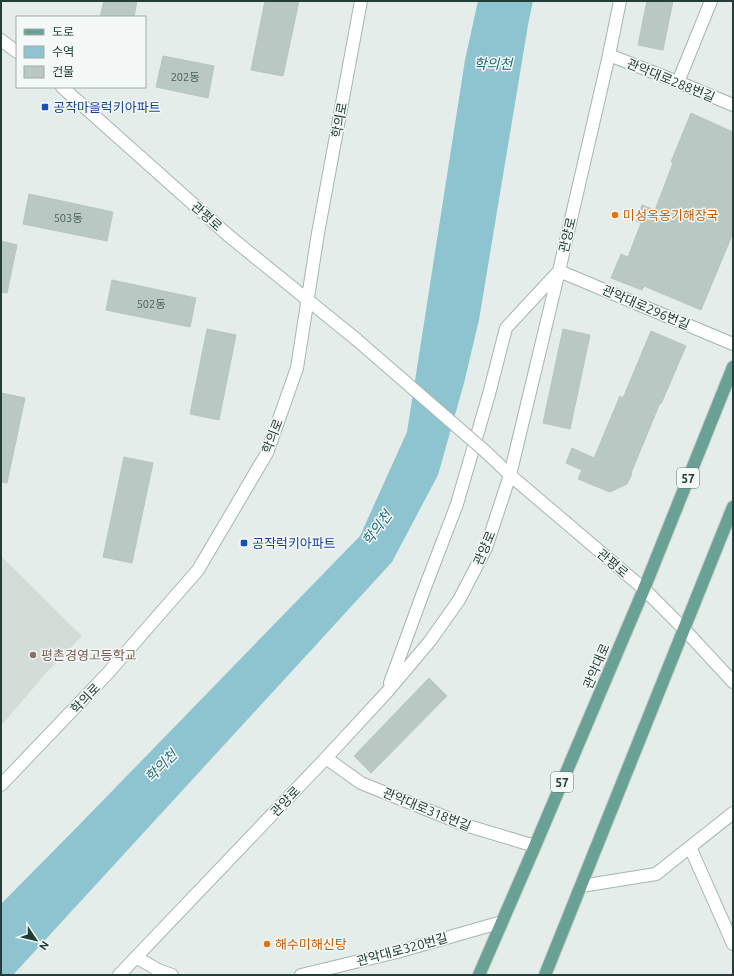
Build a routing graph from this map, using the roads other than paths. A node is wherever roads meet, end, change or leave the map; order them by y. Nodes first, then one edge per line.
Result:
1 (361, 1) edge
2 (620, 1) edge
3 (711, 1) edge
4 (1, 40) edge
5 (16, 51) edge
6 (609, 55) junction
7 (678, 82) junction
8 (63, 88) edge
9 (733, 105) edge
10 (559, 271) junction
11 (308, 300) junction
12 (733, 344) edge
13 (733, 367) edge
14 (510, 475) junction
15 (733, 507) edge
16 (644, 589) junction
17 (684, 629) junction
18 (733, 682) edge
19 (387, 692) junction
20 (326, 758) junction
21 (1, 785) edge
22 (733, 813) edge
23 (535, 846) junction
24 (690, 847) junction
25 (581, 886) junction
26 (502, 922) junction
27 (733, 944) edge
28 (136, 957) junction
29 (119, 975) edge
30 (172, 975) edge
31 (301, 975) edge
32 (479, 975) edge
33 (545, 975) edge

1 - 11 street, 학의로
2 - 6 street, 관양로
3 - 7 street
4 - 5 street
6 - 7 street, 관악대로288번길
6 - 10 street, 관양로
7 - 9 street, 관악대로288번길
8 - 11 street, 관평로
10 - 12 street, 관악대로296번길
10 - 14 street, 관양로
10 - 19 street
11 - 14 street, 관평로, bridge
11 - 21 street, 학의로
13 - 16 main road, 관악대로 / 57
14 - 16 street, 관평로
14 - 19 street, 관양로
15 - 17 main road
16 - 17 street, 관평로
16 - 23 main road, 관악대로 / 57
17 - 18 street, 관평로
17 - 25 main road
19 - 20 street, 관양로
20 - 23 street, 관악대로318번길
20 - 28 street, 관양로
22 - 24 street
23 - 26 main road, 관악대로 / 57
24 - 25 street
24 - 27 street
25 - 33 main road
26 - 31 street, 관악대로320번길
26 - 32 main road, 관악대로 / 57
28 - 29 street, 관양로
28 - 30 street

